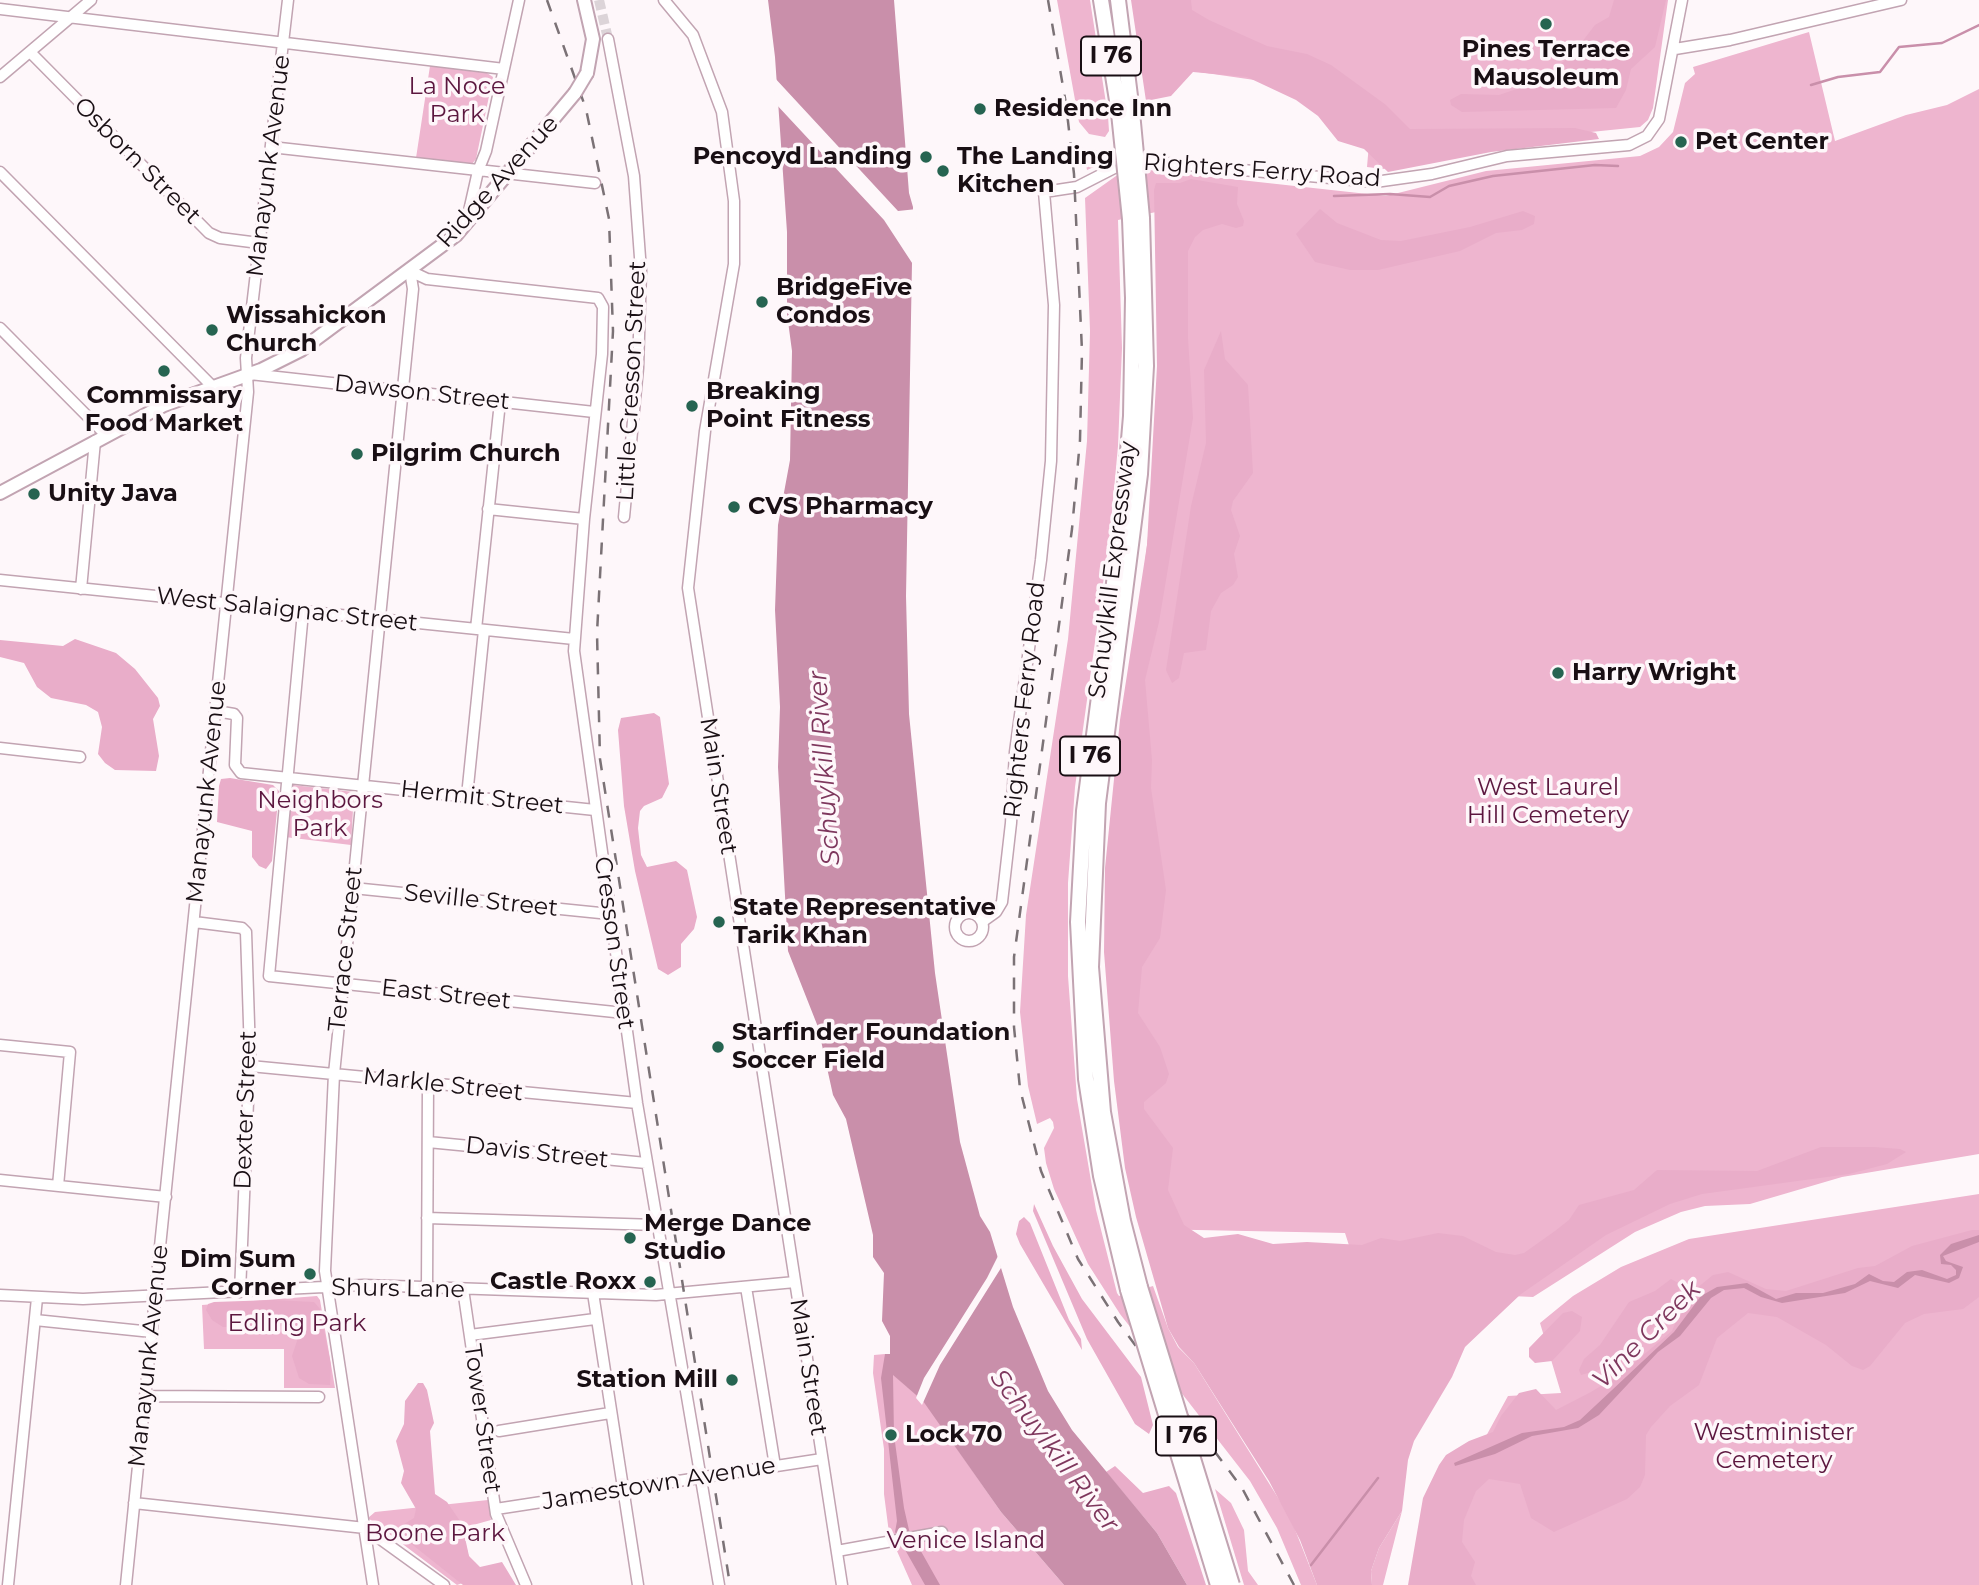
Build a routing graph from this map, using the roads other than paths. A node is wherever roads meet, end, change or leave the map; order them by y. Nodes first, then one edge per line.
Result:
1 (92, 0) edge
2 (288, 0) edge
3 (519, 0) edge
4 (584, 0) edge
5 (664, 0) edge
6 (1101, 0) edge
7 (1118, 0) edge
8 (1682, 0) edge
9 (1901, 0) edge
10 (0, 9) edge
11 (71, 18) junction
12 (608, 39) tunnel mouth
13 (283, 43) junction
14 (1675, 49) junction
15 (30, 52) junction
16 (505, 69) junction
17 (0, 77) edge
18 (1126, 113) junction
19 (271, 147) junction
20 (478, 171) junction
21 (0, 172) edge
22 (508, 174) junction
23 (595, 183) dead end
24 (467, 224) junction
25 (260, 243) junction
26 (410, 271) junction
27 (0, 328) edge
28 (249, 374) junction
29 (212, 386) junction
30 (402, 391) junction
31 (500, 402) junction
32 (594, 412) junction
33 (101, 438) junction
34 (0, 493) edge
35 (488, 509) junction
36 (624, 517) dead end
37 (584, 519) junction
38 (0, 580) edge
39 (81, 589) junction
40 (226, 604) junction
41 (303, 612) junction
42 (380, 619) junction
43 (480, 630) junction
44 (574, 639) junction
45 (216, 712) junction
46 (0, 748) edge
47 (80, 757) dead end
48 (287, 778) junction
49 (363, 786) junction
50 (467, 796) junction
51 (595, 810) junction
52 (352, 888) junction
53 (610, 914) junction
54 (194, 922) junction
55 (982, 922) dead end
56 (342, 985) junction
57 (624, 1013) junction
58 (0, 1045) edge
59 (250, 1066) junction
60 (334, 1074) junction
61 (428, 1083) junction
62 (637, 1103) junction
63 (428, 1142) junction
64 (646, 1163) junction
65 (0, 1180) edge
66 (58, 1186) junction
67 (166, 1197) junction
68 (427, 1218) junction
69 (657, 1225) junction
70 (795, 1282) junction
71 (327, 1287) junction
72 (746, 1287) junction
73 (427, 1288) junction
74 (463, 1289) junction
75 (1134, 1289) junction
76 (240, 1292) junction
77 (593, 1293) junction
78 (670, 1294) junction
79 (0, 1295) edge
80 (37, 1298) junction
81 (595, 1319) junction
82 (35, 1320) junction
83 (152, 1332) junction
84 (470, 1335) junction
85 (145, 1396) junction
86 (319, 1397) dead end
87 (610, 1413) junction
88 (499, 1431) dead end
89 (822, 1459) junction
90 (775, 1466) junction
91 (700, 1478) junction
92 (622, 1490) junction
93 (134, 1503) junction
94 (496, 1509) junction
95 (365, 1528) junction
96 (942, 1532) dead end
97 (837, 1551) junction
98 (8, 1585) edge
99 (126, 1585) edge
100 (373, 1585) edge
101 (444, 1585) edge
102 (526, 1585) edge
103 (638, 1585) edge
104 (719, 1585) edge
105 (842, 1585) edge
106 (1218, 1585) edge
107 (1232, 1585) edge

1 - 11 street
2 - 13 street, Manayunk Avenue
3 - 16 street
4 - 22 main road, Ridge Avenue, bridge
5 - 70 street, Main Street
6 - 18 highway, Schuylkill Expressway / I 76
7 - 18 highway, Schuylkill Expressway / I 76
8 - 14 street
9 - 14 street
10 - 11 street
11 - 13 street
11 - 15 street
12 - 36 street, Little Cresson Street
13 - 16 street
13 - 19 street, Manayunk Avenue
14 - 55 street, Righters Ferry Road
15 - 17 street
15 - 25 street, Osborn Street
16 - 20 street
18 - 75 highway, Schuylkill Expressway / I 76, bridge
19 - 20 street
19 - 25 street, Manayunk Avenue
20 - 22 street
20 - 24 street
21 - 29 street
22 - 23 street
22 - 24 main road, Ridge Avenue
24 - 26 main road, Ridge Avenue
25 - 28 street, Manayunk Avenue
26 - 28 main road, Ridge Avenue
26 - 30 street, Terrace Street
26 - 32 street, Cresson Street
27 - 33 street
28 - 29 main road, Ridge Avenue
28 - 30 street, Dawson Street
28 - 40 street, Manayunk Avenue
29 - 33 main road, Ridge Avenue
30 - 31 street, Dawson Street
30 - 42 street, Terrace Street
31 - 32 street, Dawson Street
31 - 35 street
32 - 37 street, Cresson Street
33 - 34 main road, Ridge Avenue
33 - 39 street
35 - 37 street
35 - 43 street
37 - 44 street, Cresson Street
38 - 39 street, West Salaignac Street
39 - 40 street, West Salaignac Street
40 - 41 street, West Salaignac Street
40 - 45 street, Manayunk Avenue
41 - 42 street, West Salaignac Street
41 - 48 street
42 - 43 street, West Salaignac Street
42 - 49 street, Terrace Street
43 - 44 street, West Salaignac Street
43 - 50 street
44 - 51 street, Cresson Street
45 - 48 street, Hermit Street
45 - 54 street, Manayunk Avenue
46 - 47 street
48 - 49 street, Hermit Street
48 - 56 street, East Street
49 - 50 street, Hermit Street
49 - 52 street, Terrace Street
50 - 51 street, Hermit Street
51 - 53 street, Cresson Street
52 - 53 street, Seville Street
52 - 56 street, Terrace Street
53 - 57 street, Cresson Street
54 - 59 street, Dexter Street
54 - 67 street, Manayunk Avenue
56 - 57 street, East Street
56 - 60 street, Terrace Street
57 - 62 street, Cresson Street
58 - 66 street
59 - 60 street, Markle Street
59 - 76 street, Dexter Street
60 - 61 street, Markle Street
60 - 71 street, Terrace Street
61 - 62 street, Markle Street
61 - 63 street
62 - 64 street, Cresson Street
63 - 64 street, Davis Street
63 - 68 street
64 - 69 street, Cresson Street
65 - 66 street
66 - 67 street
67 - 83 street, Manayunk Avenue, bridge
68 - 69 street
68 - 73 street
69 - 78 street, Cresson Street
70 - 72 street, Shurs Lane
70 - 89 street, Main Street
71 - 73 street, Shurs Lane
71 - 76 street, Shurs Lane
71 - 95 street, Terrace Street
72 - 78 street, Shurs Lane
72 - 90 street
73 - 74 street, Shurs Lane
74 - 77 street, Shurs Lane
74 - 84 street, Tower Street
75 - 106 highway, Schuylkill Expressway / I 76, bridge
75 - 107 highway, Schuylkill Expressway / I 76, bridge
76 - 80 street, Shurs Lane
77 - 78 street, Shurs Lane
77 - 81 street
78 - 91 street, Cresson Street
79 - 80 street, Shurs Lane
80 - 82 street
81 - 84 street
81 - 87 street
82 - 83 street
82 - 98 street
83 - 85 street, Manayunk Avenue
84 - 94 street, Tower Street
85 - 86 street
85 - 93 street, Manayunk Avenue
87 - 88 street
87 - 92 street
89 - 90 street, Jamestown Avenue
89 - 97 street, Main Street
90 - 91 street, Jamestown Avenue
91 - 92 street, Jamestown Avenue
91 - 104 street, Cresson Street
92 - 94 street, Jamestown Avenue
92 - 103 street
93 - 95 street
93 - 99 street, Manayunk Avenue
94 - 102 street, Tower Street
95 - 100 street, Terrace Street
95 - 101 street
96 - 97 street
97 - 105 street, Main Street

